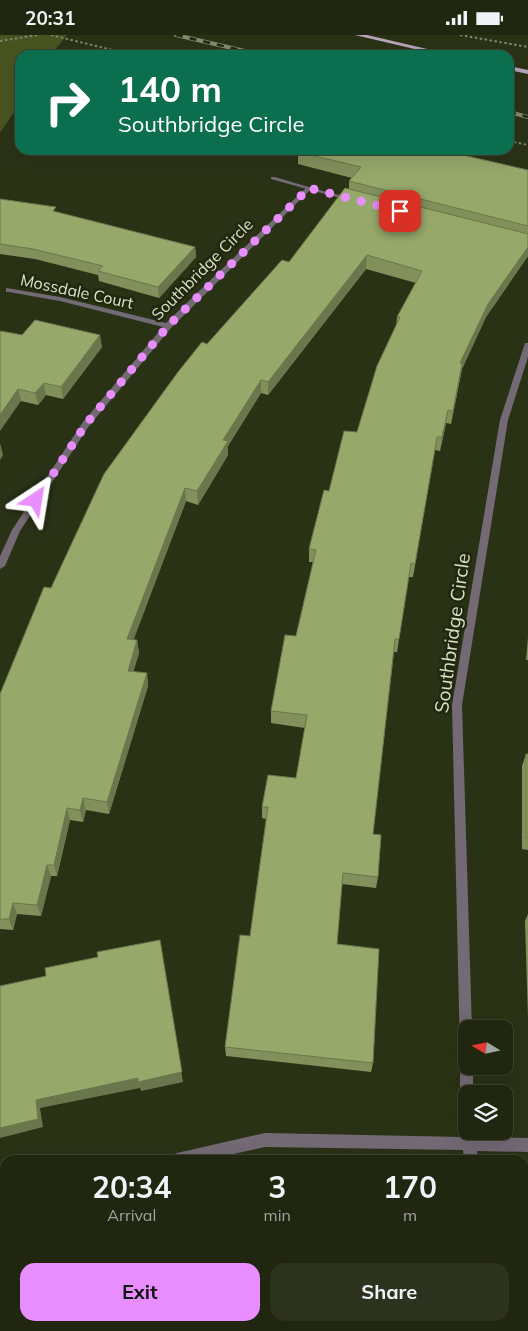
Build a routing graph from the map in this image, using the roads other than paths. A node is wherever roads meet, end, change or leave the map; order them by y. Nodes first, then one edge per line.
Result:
1 (358, 35) edge
2 (427, 50) edge
3 (514, 69) edge
4 (528, 72) edge
5 (273, 178) dead end
6 (309, 188) junction
7 (356, 200) edge
8 (9, 290) dead end
9 (168, 326) junction
10 (528, 345) edge
11 (0, 566) edge
12 (465, 1020) edge
13 (458, 1137) edge
14 (469, 1140) edge
15 (491, 1140) edge
16 (528, 1145) edge
17 (200, 1155) edge
18 (470, 1155) edge

1 - 2 main road
3 - 4 main road
5 - 6 street
6 - 7 street
6 - 9 street, Southbridge Circle
8 - 9 street, Mossdale Court
9 - 11 street, Southbridge Circle
10 - 12 street, Southbridge Circle
13 - 17 street
14 - 18 street
15 - 16 street

